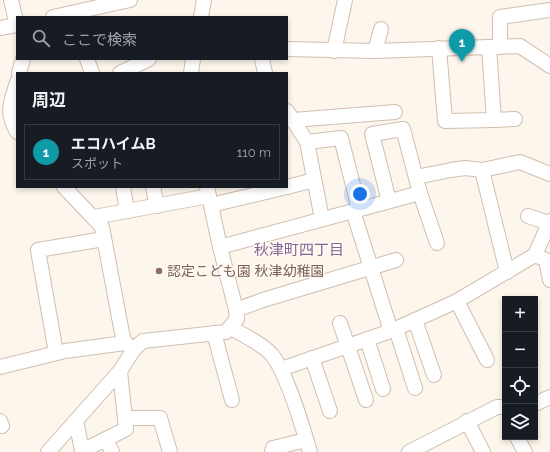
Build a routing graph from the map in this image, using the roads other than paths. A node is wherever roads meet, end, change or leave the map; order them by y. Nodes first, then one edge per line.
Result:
1 (11, 0) edge
2 (130, 0) edge
3 (204, 0) edge
4 (345, 0) edge
5 (550, 10) edge
6 (58, 16) edge
7 (201, 16) edge
8 (16, 21) edge
9 (16, 25) edge
10 (0, 28) edge
11 (381, 29) dead end
12 (495, 47) junction
13 (439, 48) junction
14 (288, 49) edge
15 (334, 51) junction
16 (374, 52) junction
17 (23, 60) edge
18 (87, 60) edge
19 (147, 60) edge
20 (193, 60) edge
21 (262, 60) edge
22 (550, 66) edge
23 (20, 72) edge
24 (92, 72) edge
25 (122, 72) edge
26 (191, 72) edge
27 (265, 72) edge
28 (16, 86) edge
29 (9, 111) edge
30 (395, 112) dead end
31 (289, 116) edge
32 (515, 119) dead end
33 (494, 120) junction
34 (16, 130) edge
35 (307, 142) junction
36 (482, 170) junction
37 (550, 174) edge
38 (416, 177) junction
39 (314, 180) junction
40 (288, 187) edge
41 (65, 188) edge
42 (123, 188) edge
43 (153, 188) edge
44 (278, 188) edge
45 (420, 193) junction
46 (209, 196) edge
47 (389, 201) junction
48 (157, 206) junction
49 (356, 210) junction
50 (127, 211) junction
51 (528, 216) dead end
52 (94, 217) junction
53 (322, 219) junction
54 (550, 222) edge
55 (104, 238) junction
56 (437, 243) dead end
57 (220, 247) junction
58 (535, 255) junction
59 (396, 260) dead end
60 (371, 267) junction
61 (507, 272) junction
62 (549, 284) edge
63 (457, 301) junction
64 (236, 310) junction
65 (415, 320) junction
66 (340, 323) dead end
67 (231, 328) junction
68 (393, 330) junction
69 (214, 333) junction
70 (367, 339) junction
71 (348, 345) junction
72 (129, 346) junction
73 (56, 353) junction
74 (312, 358) junction
75 (487, 360) dead end
76 (0, 367) edge
77 (281, 369) junction
78 (120, 371) junction
79 (434, 375) dead end
80 (415, 388) dead end
81 (383, 389) dead end
82 (550, 397) edge
83 (232, 400) dead end
84 (366, 400) dead end
85 (538, 403) edge
86 (502, 407) edge
87 (330, 411) dead end
88 (126, 418) junction
89 (76, 420) junction
90 (467, 421) junction
91 (106, 438) junction
92 (519, 440) edge
93 (308, 446) edge
94 (48, 452) edge
95 (112, 452) edge
96 (170, 452) edge
97 (272, 452) edge
98 (409, 452) edge
99 (483, 452) edge
100 (525, 452) edge

1 - 8 street
2 - 6 street
3 - 7 street
4 - 15 street
5 - 12 street
9 - 10 street
11 - 16 street
12 - 13 street
12 - 22 street
12 - 33 street
13 - 16 street
13 - 33 street
14 - 15 street
15 - 16 street
17 - 23 street
18 - 24 street
19 - 25 street
20 - 26 street
21 - 27 street
28 - 29 street
29 - 34 street
30 - 31 street
31 - 35 street
32 - 33 street
35 - 39 street
35 - 49 street
36 - 37 street
36 - 38 street
36 - 61 street
38 - 45 street
38 - 47 street
39 - 40 street
39 - 53 street
41 - 52 street
42 - 50 street
43 - 48 street
44 - 46 street
45 - 47 street
45 - 56 street
46 - 48 street
46 - 57 street
47 - 49 street
48 - 50 street
49 - 53 street
49 - 60 street
50 - 52 street
51 - 54 street
52 - 55 street
53 - 57 street
54 - 58 street
55 - 72 street
55 - 73 street
57 - 64 street
58 - 61 street
58 - 62 street
59 - 60 street
60 - 64 street
60 - 68 street
61 - 63 street
63 - 65 street
63 - 75 street
64 - 67 street
65 - 68 street
65 - 79 street
66 - 71 street
67 - 69 street
67 - 77 street
68 - 70 street
68 - 80 street
69 - 72 street
69 - 83 street
70 - 71 street
70 - 81 street
71 - 74 street
71 - 84 street
72 - 73 street
72 - 78 street
73 - 76 street
74 - 77 street
74 - 87 street
77 - 93 street
78 - 88 street
78 - 89 street
82 - 85 street
86 - 90 street
88 - 91 street
88 - 96 street
89 - 91 street
89 - 94 street
90 - 98 street
90 - 99 street
91 - 95 street
92 - 100 street
93 - 97 street

